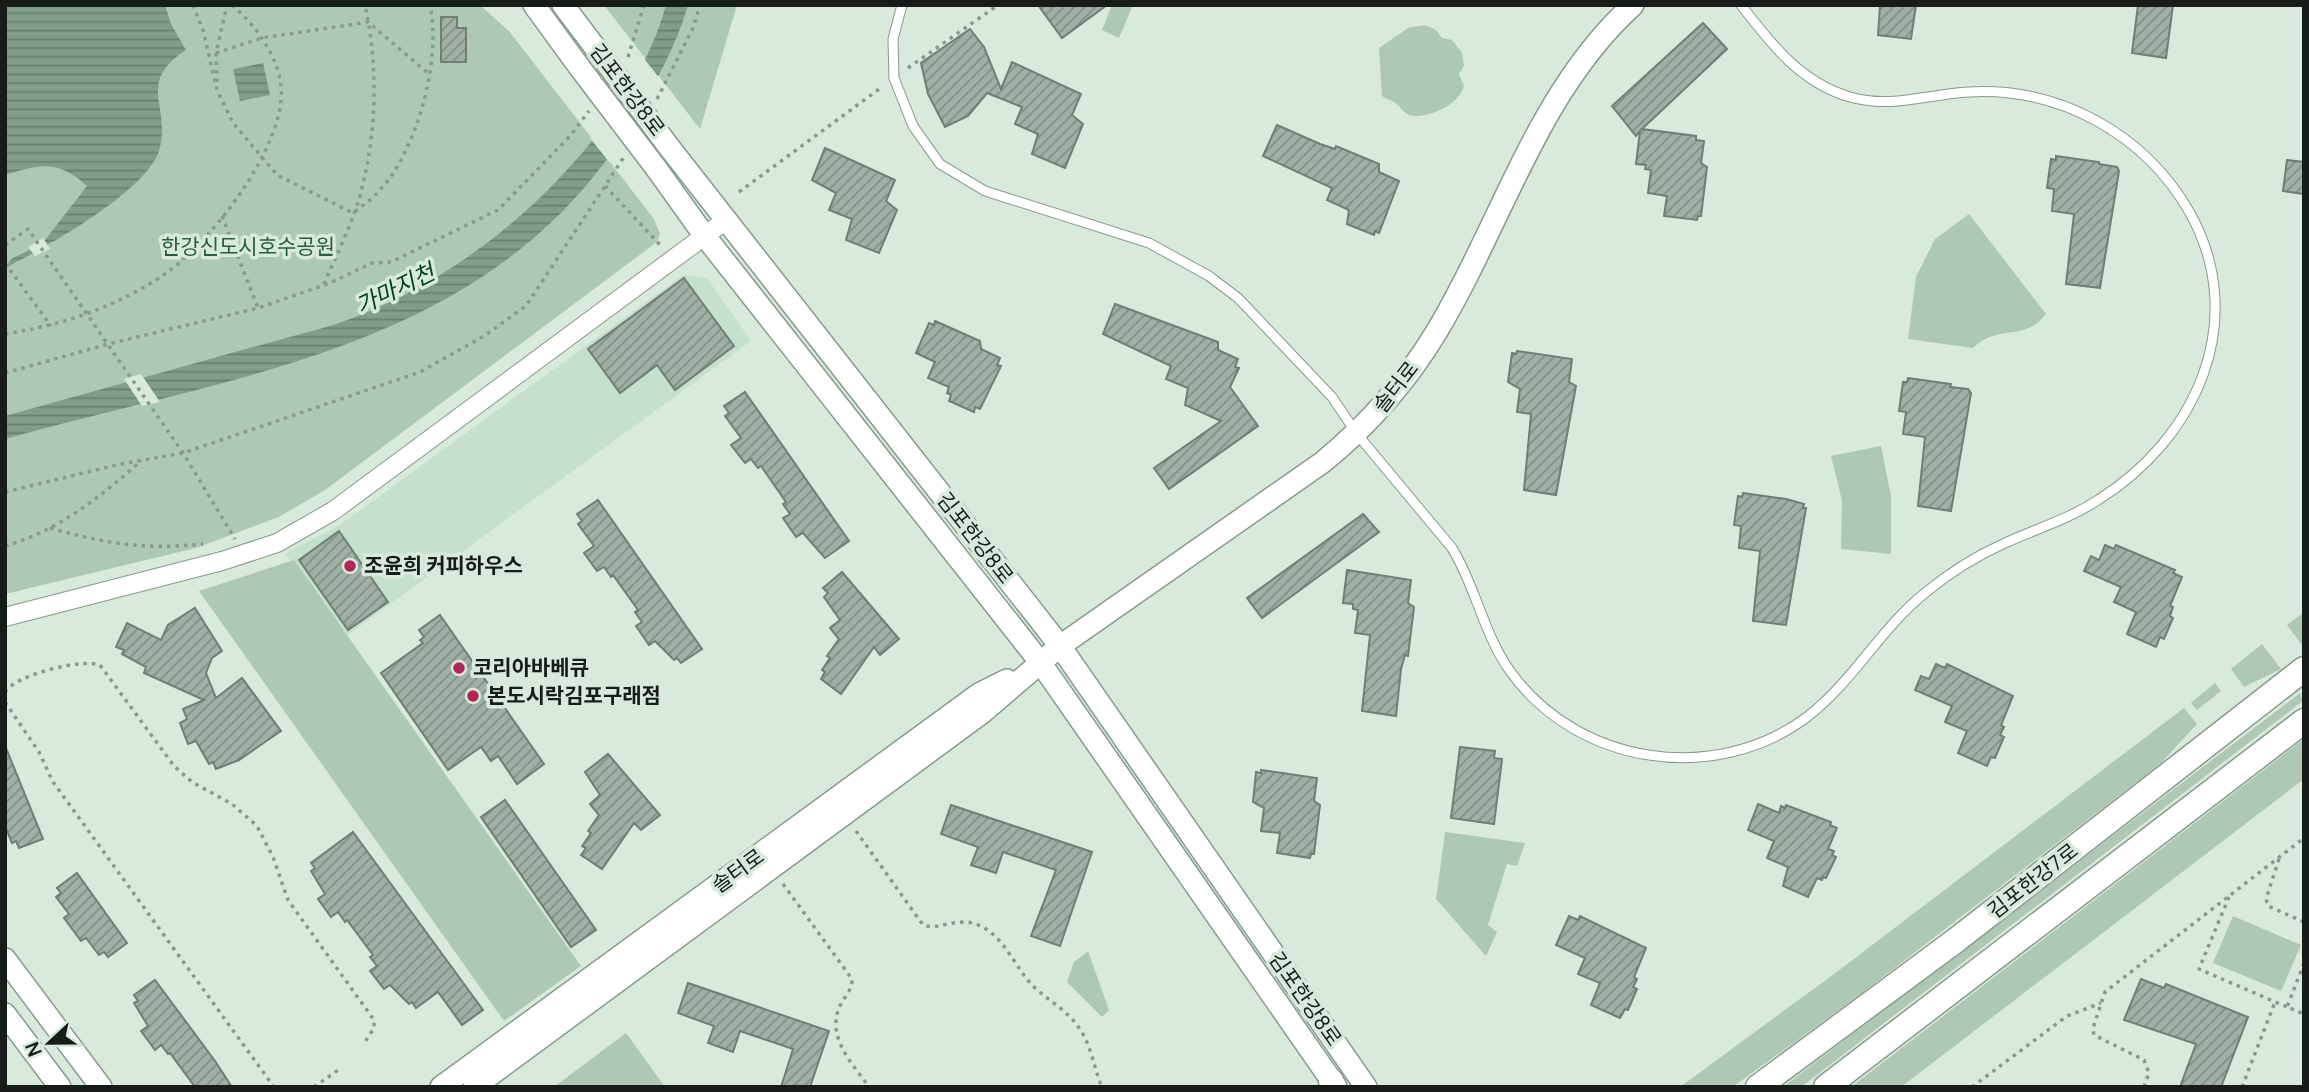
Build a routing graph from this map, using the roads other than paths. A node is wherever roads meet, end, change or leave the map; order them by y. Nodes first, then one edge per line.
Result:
1 (534, 5) edge
2 (563, 5) edge
3 (902, 5) edge
4 (1633, 5) edge
5 (1741, 5) edge
6 (726, 220) junction
7 (704, 235) junction
8 (1357, 434) junction
9 (5, 617) edge
10 (1059, 646) junction
11 (1040, 662) junction
12 (2304, 669) edge
13 (2304, 721) edge
14 (5, 959) edge
15 (5, 1014) edge
16 (1351, 1065) junction
17 (1334, 1085) edge
18 (60, 1087) edge
19 (101, 1087) edge
20 (441, 1087) edge
21 (474, 1087) edge
22 (1366, 1087) edge
23 (1372, 1087) edge
24 (1758, 1087) edge
25 (1826, 1087) edge

1 - 7 street, 김포한강8로, bridge
2 - 6 street, 김포한강8로, bridge
3 - 8 lane
4 - 8 street, 솔터로
5 - 8 lane
6 - 7 street
6 - 10 street, 김포한강8로
7 - 9 street
7 - 11 street, 김포한강8로
8 - 10 street, 솔터로
10 - 11 street, 솔터로
10 - 16 street, 김포한강8로
11 - 17 street, 김포한강8로
11 - 20 street, 솔터로
11 - 21 street, 솔터로
12 - 24 main road, 김포한강7로
13 - 25 main road, 김포한강7로
14 - 19 street
15 - 18 street
16 - 22 street, 김포한강8로
16 - 23 street

